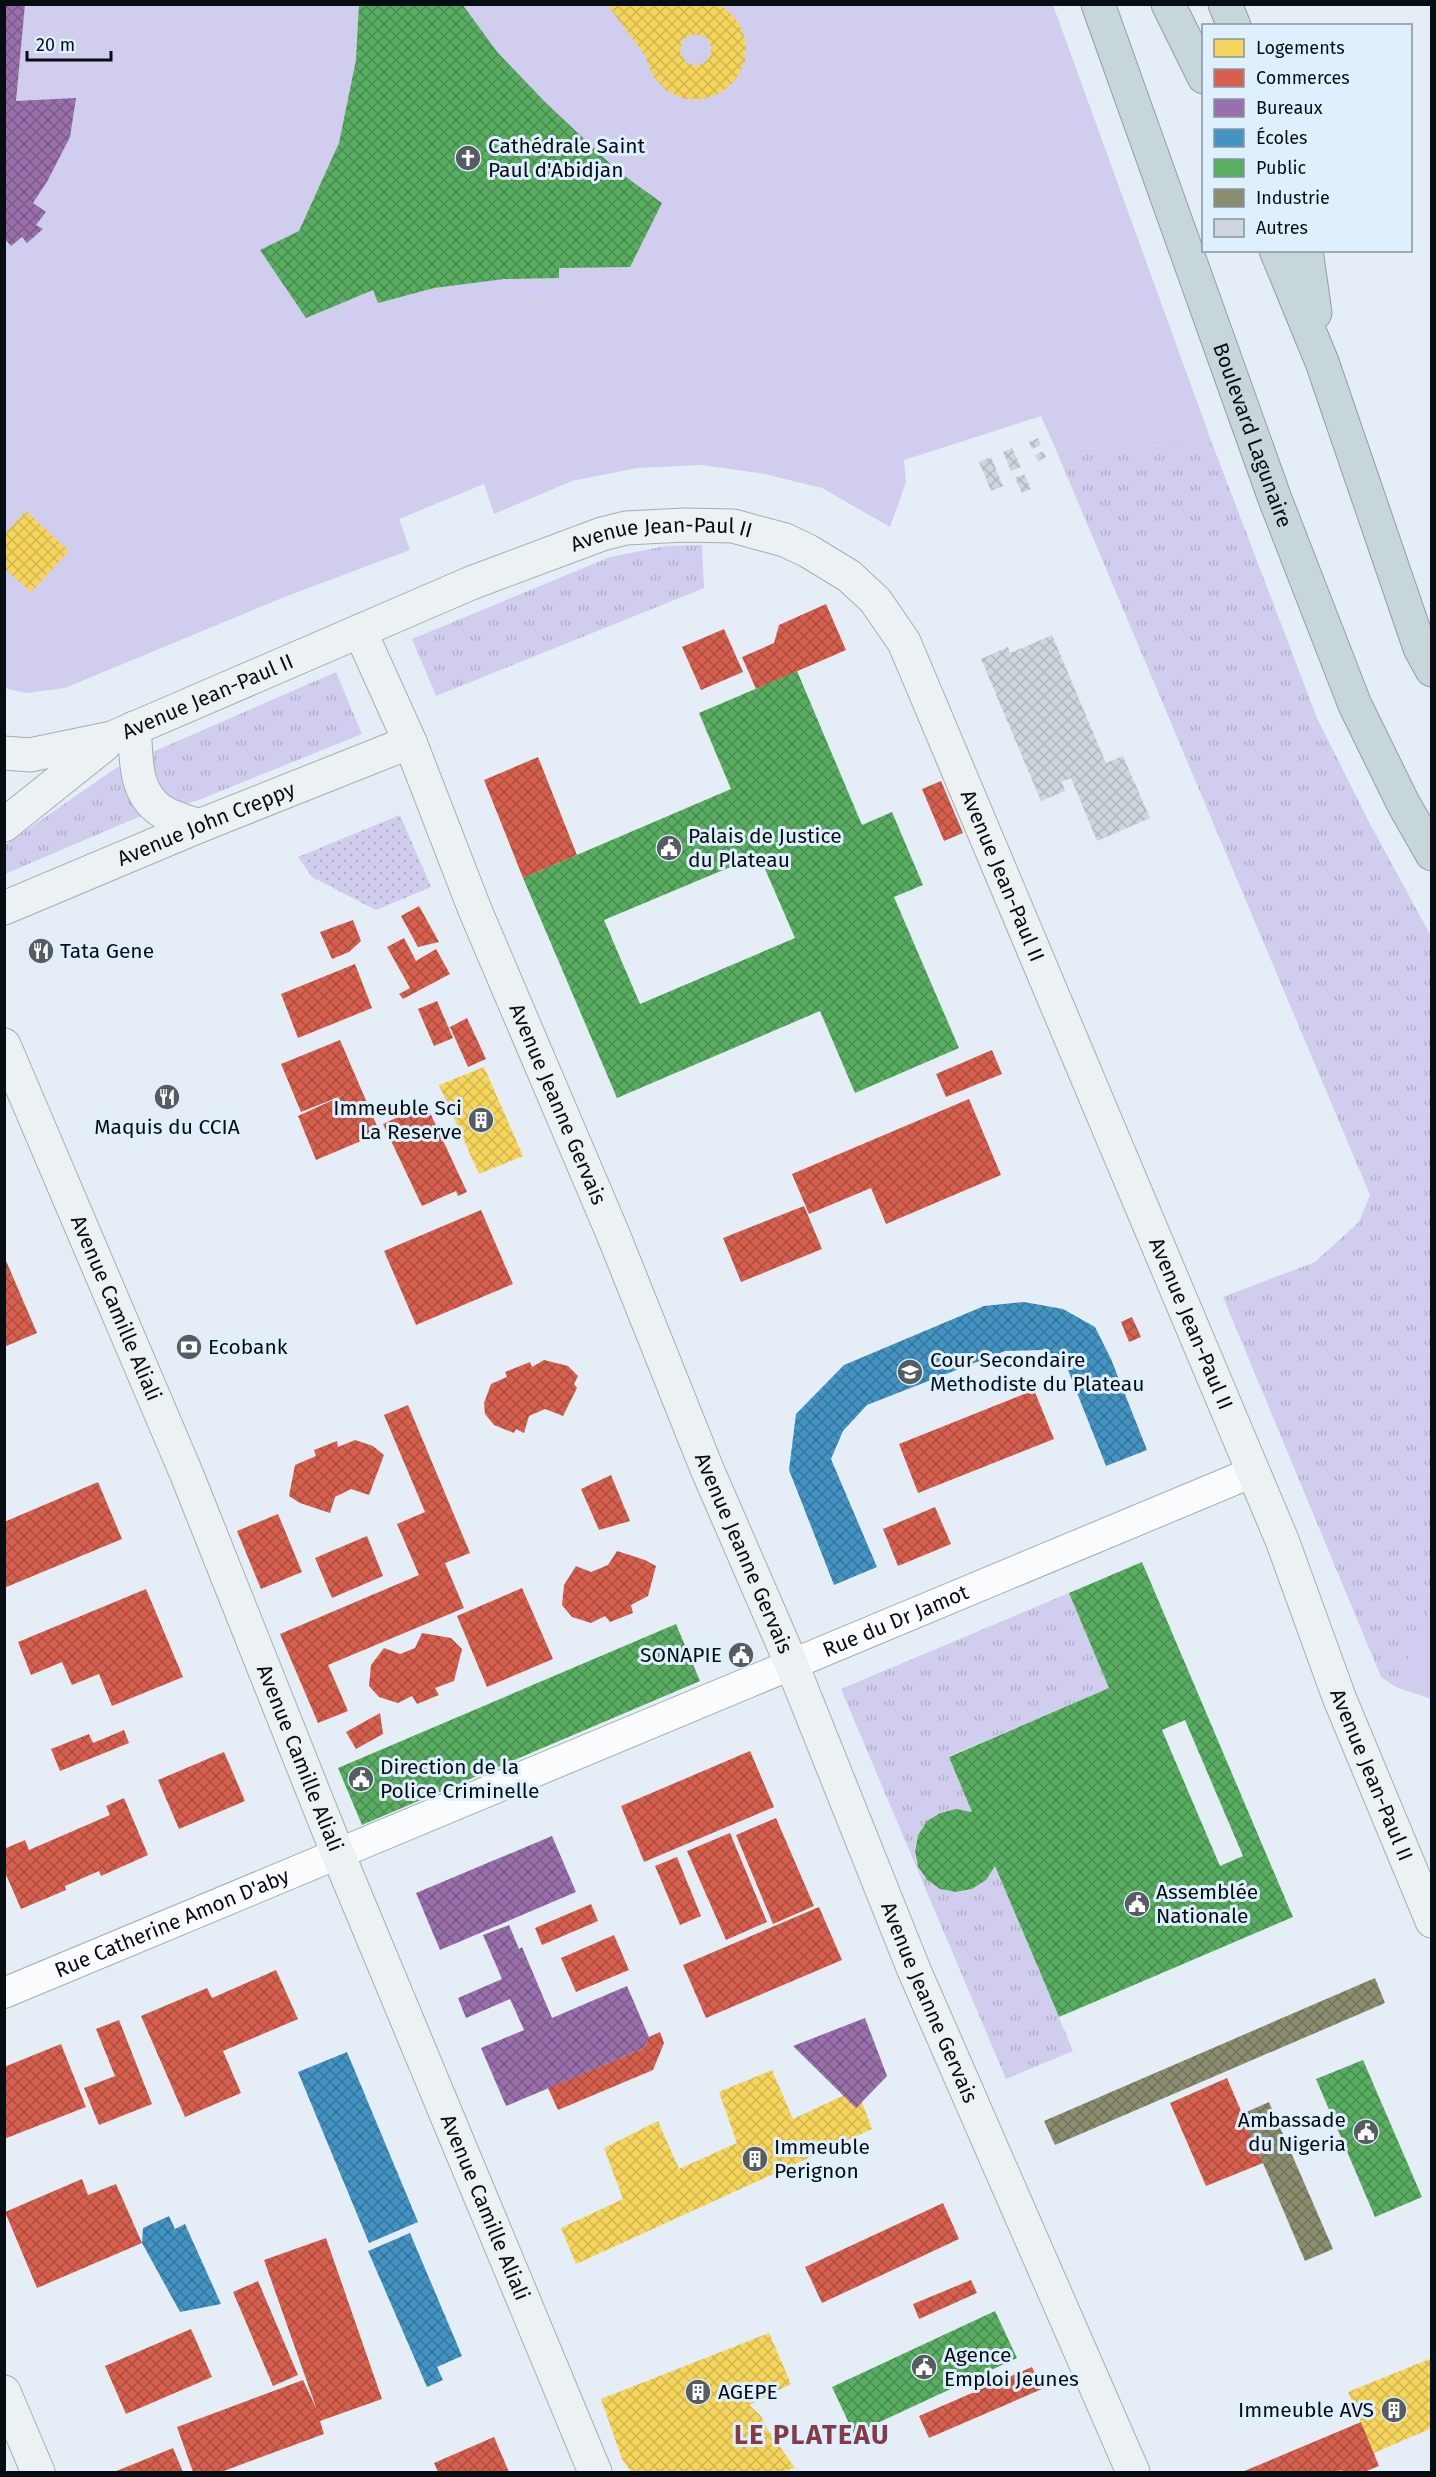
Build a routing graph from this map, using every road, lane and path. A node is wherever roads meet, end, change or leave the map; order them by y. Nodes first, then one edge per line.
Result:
1 (1098, 4) edge
2 (1168, 4) edge
3 (1225, 4) edge
4 (1233, 24) edge
5 (1202, 75) edge
6 (1277, 252) edge
7 (1306, 252) edge
8 (1322, 363) junction
9 (360, 631) junction
10 (1431, 670) edge
11 (123, 733) junction
12 (410, 742) junction
13 (4, 753) edge
14 (4, 825) edge
15 (200, 826) junction
16 (1431, 854) edge
17 (4, 908) edge
18 (4, 1045) edge
19 (1253, 1472) junction
20 (792, 1665) junction
21 (338, 1854) junction
22 (1431, 1921) edge
23 (4, 1993) edge
24 (4, 2392) edge
25 (38, 2472) edge
26 (595, 2472) edge
27 (1133, 2472) edge

1 - 16 highway, Boulevard Lagunaire
2 - 5 highway
3 - 4 highway
6 - 8 highway
7 - 8 highway
8 - 10 highway
9 - 11 main road, Avenue Jean-Paul II
9 - 12 main road, Avenue Jeanne Gervais
9 - 19 main road, Avenue Jean-Paul II
11 - 13 main road, Avenue Jean-Paul II
11 - 14 main road, Avenue Jean-Paul II
11 - 15 main road
12 - 15 main road, Avenue John Creppy
12 - 20 main road, Avenue Jeanne Gervais
15 - 17 main road, Avenue John Creppy
18 - 21 main road, Avenue Camille Aliali
19 - 20 street, Rue du Dr Jamot
19 - 22 main road, Avenue Jean-Paul II
20 - 21 street, Rue du Dr Jamot
20 - 27 main road, Avenue Jeanne Gervais
21 - 23 street, Rue Catherine Amon D'aby
21 - 26 main road, Avenue Camille Aliali
24 - 25 main road

